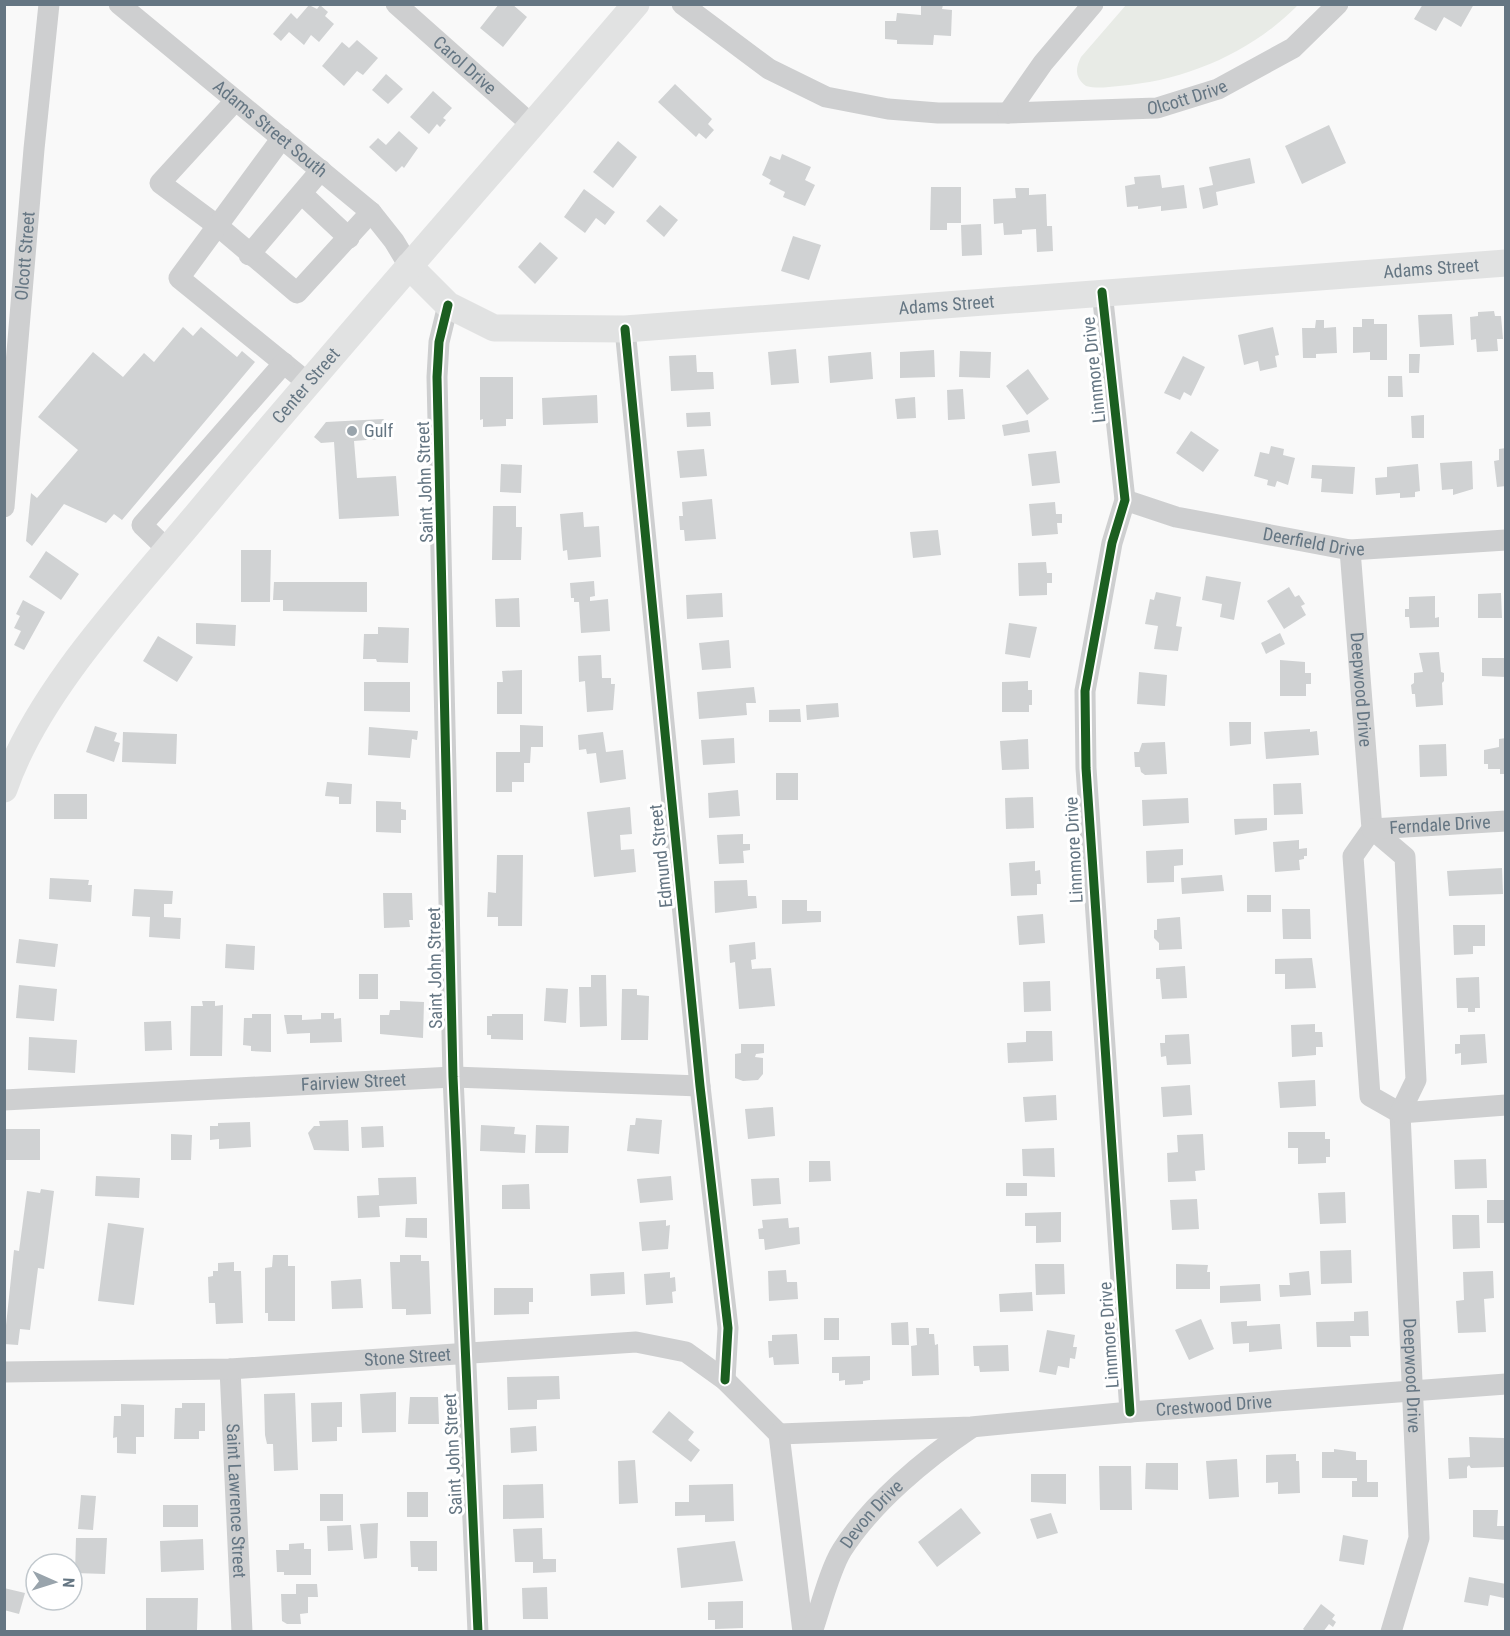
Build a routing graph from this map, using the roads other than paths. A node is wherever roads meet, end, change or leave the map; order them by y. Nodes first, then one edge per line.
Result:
1 (49, 4) edge
2 (120, 4) edge
3 (396, 4) edge
4 (636, 4) edge
5 (682, 4) edge
6 (1093, 4) edge
7 (1338, 4) edge
8 (235, 101) junction
9 (1008, 113) junction
10 (532, 125) junction
11 (282, 138) junction
12 (321, 170) junction
13 (302, 194) junction
14 (371, 213) junction
15 (219, 227) junction
16 (349, 238) junction
17 (249, 255) junction
18 (1506, 263) edge
19 (408, 266) junction
20 (1102, 292) junction
21 (448, 305) junction
22 (625, 329) junction
23 (284, 363) junction
24 (308, 383) junction
25 (9, 393) edge
26 (6, 461) edge
27 (1125, 500) junction
28 (4, 507) edge
29 (1506, 540) edge
30 (168, 550) junction
31 (1350, 550) junction
32 (4, 789) edge
33 (1506, 821) edge
34 (1372, 829) junction
35 (453, 1077) junction
36 (700, 1086) junction
37 (4, 1100) edge
38 (1506, 1105) edge
39 (1400, 1113) junction
40 (464, 1355) junction
41 (230, 1369) junction
42 (4, 1372) edge
43 (725, 1380) junction
44 (1506, 1384) edge
45 (1413, 1391) junction
46 (1130, 1412) junction
47 (971, 1427) junction
48 (779, 1434) junction
49 (242, 1632) edge
50 (478, 1632) edge
51 (803, 1632) edge
52 (812, 1632) edge
53 (1391, 1632) edge

1 - 25 street, Olcott Street
2 - 8 street, Adams Street South
3 - 10 street, Carol Drive
4 - 10 main road, Center Street
5 - 9 street, Olcott Drive
6 - 9 street
7 - 9 street, Olcott Drive
8 - 11 street, Adams Street South
8 - 15 street
10 - 19 main road, Center Street
11 - 12 street, Adams Street South
11 - 15 street
12 - 13 street
12 - 14 street, Adams Street South
13 - 16 street
13 - 17 street
14 - 16 street
14 - 19 street, Adams Street South
15 - 17 street
15 - 23 street
16 - 17 street
18 - 20 main road, Adams Street
19 - 21 main road, Adams Street
19 - 24 main road, Center Street
20 - 22 main road, Adams Street
20 - 27 street, Linnmore Drive
21 - 22 main road, Adams Street
21 - 35 street, Saint John Street
22 - 36 street, Edmund Street
23 - 24 street
23 - 30 street
24 - 30 main road, Center Street
25 - 26 street, Olcott Street
26 - 28 street, Olcott Street
27 - 31 street, Deerfield Drive
27 - 46 street, Linnmore Drive
29 - 31 street, Deerfield Drive
30 - 32 main road, Center Street
31 - 34 street, Deepwood Drive
33 - 34 street, Ferndale Drive
34 - 39 street, Deepwood Drive
34 - 39 street
35 - 36 street, Fairview Street
35 - 37 street, Fairview Street
35 - 40 street, Saint John Street
36 - 43 street, Edmund Street
38 - 39 street
39 - 45 street, Deepwood Drive
40 - 41 street, Stone Street
40 - 43 street, Stone Street
40 - 50 street, Saint John Street
41 - 42 street, Stone Street
41 - 49 street, Saint Lawrence Street
43 - 48 street, Stone Street
44 - 45 street, Crestwood Drive
45 - 46 street, Crestwood Drive
45 - 53 street, Deepwood Drive
46 - 47 street, Crestwood Drive
47 - 48 street, Crestwood Drive
47 - 52 street, Devon Drive
48 - 51 street

